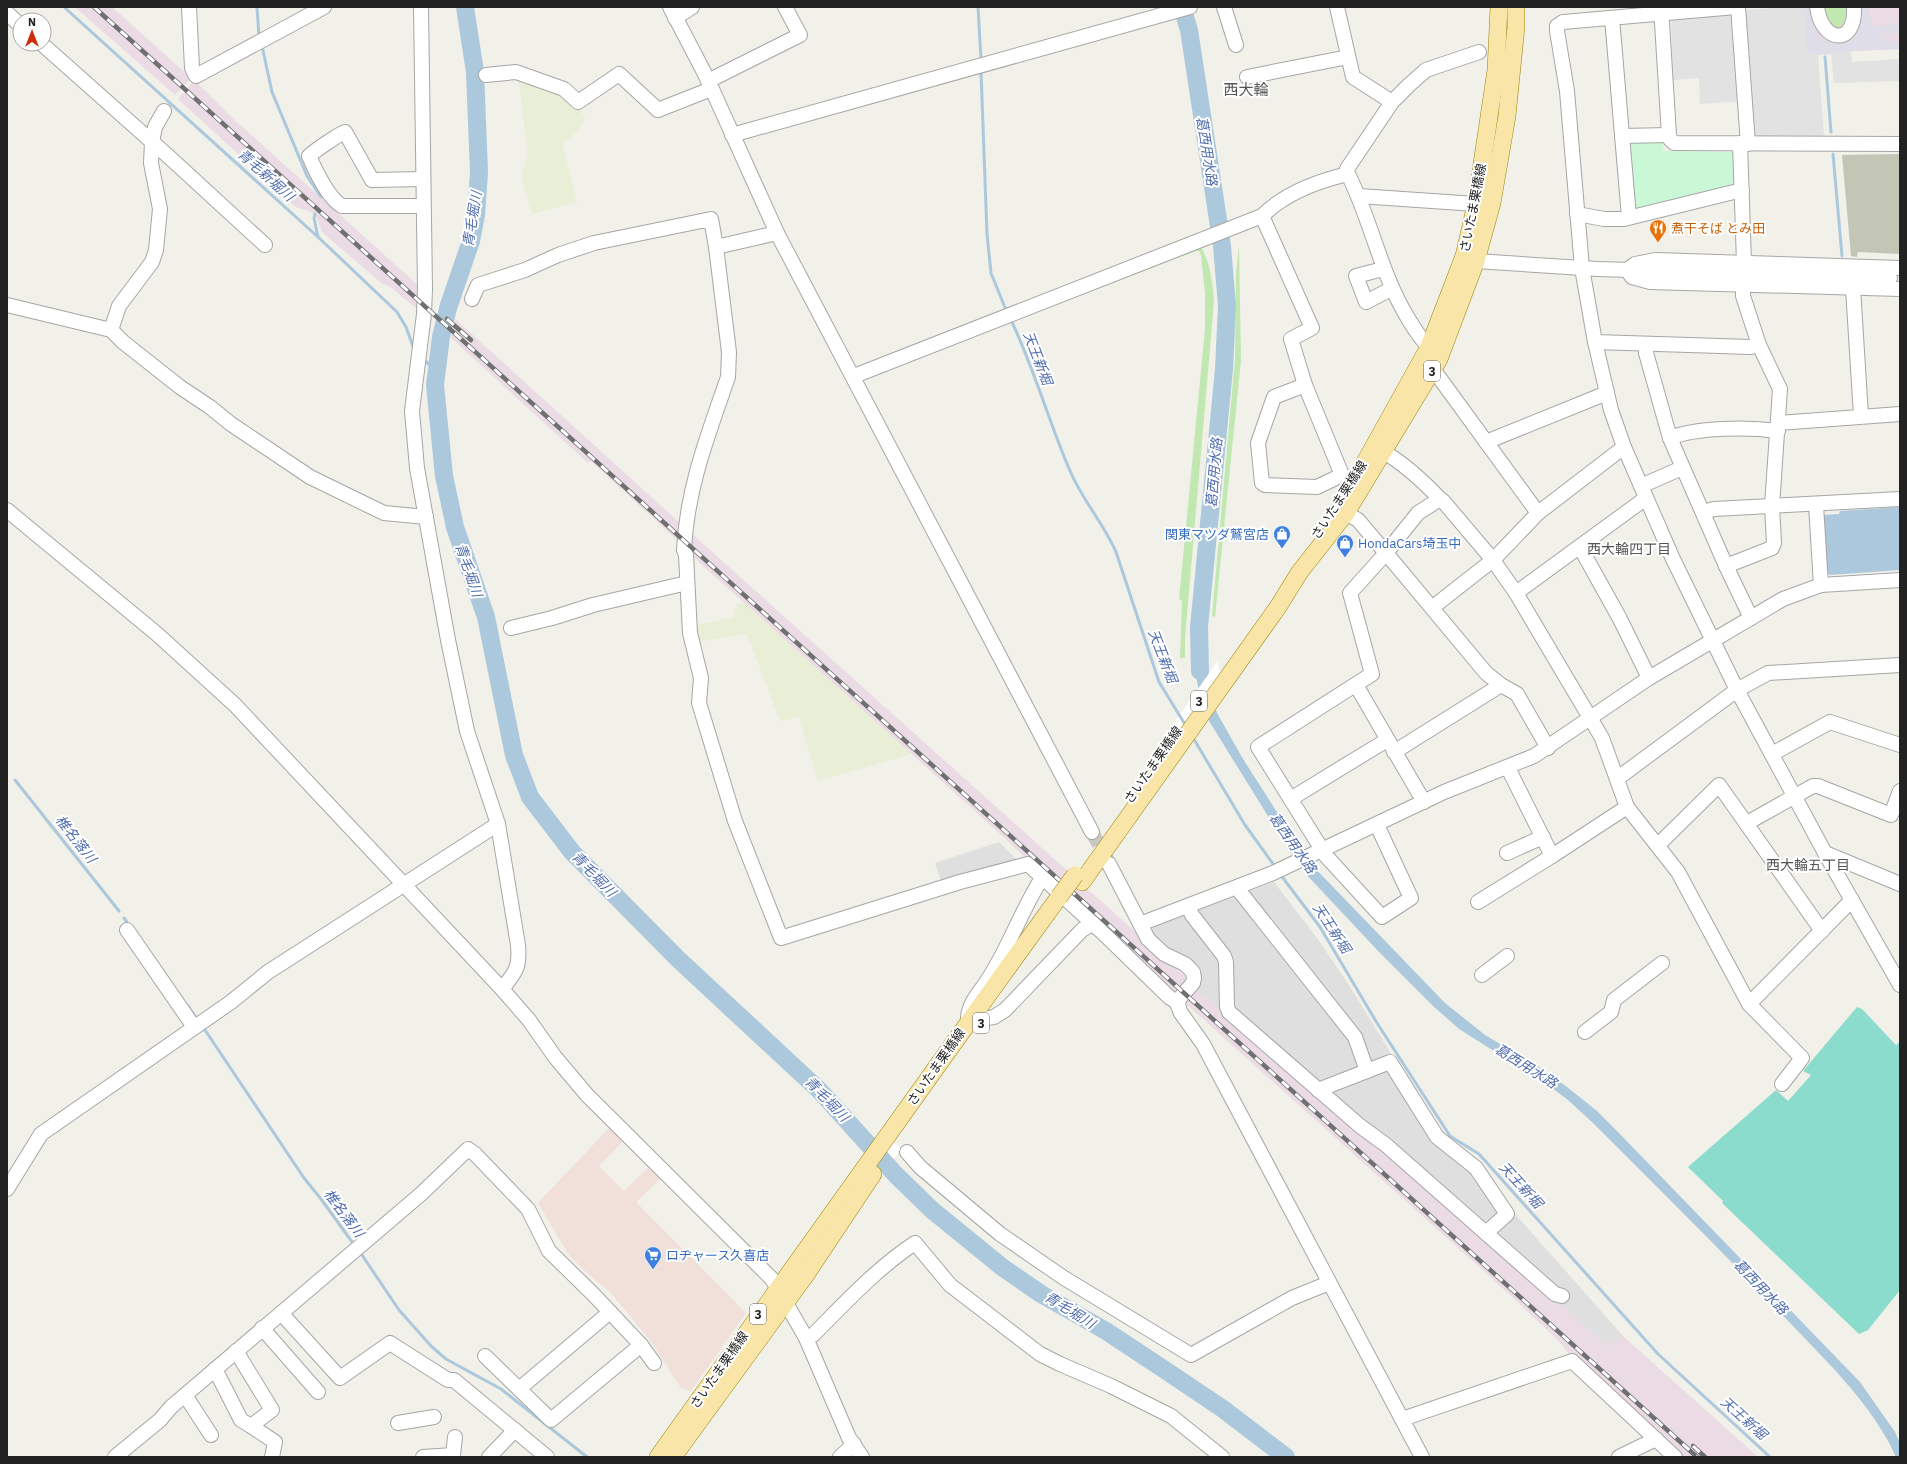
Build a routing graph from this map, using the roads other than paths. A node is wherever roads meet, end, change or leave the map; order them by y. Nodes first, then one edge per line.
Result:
1 (189, 7) edge
2 (324, 7) edge
3 (421, 7) edge
4 (692, 7) edge
5 (785, 7) edge
6 (1190, 7) edge
7 (1224, 7) edge
8 (1337, 7) edge
9 (1500, 7) edge
10 (1516, 7) edge
11 (1737, 7) edge
12 (1817, 7) edge
13 (1854, 7) edge
14 (1661, 10) edge
15 (673, 12) edge
16 (1612, 18) junction
17 (1236, 45) dead end
18 (51, 52) edge
19 (1479, 52) dead end
20 (1348, 57) junction
21 (486, 75) dead end
22 (1247, 77) dead end
23 (710, 85) junction
24 (1392, 102) junction
25 (164, 111) dead end
26 (732, 135) junction
27 (1669, 135) junction
28 (1622, 136) junction
29 (152, 142) junction
30 (1744, 144) junction
31 (1900, 144) edge
32 (1346, 174) junction
33 (423, 179) junction
34 (1742, 190) junction
35 (1359, 196) junction
36 (1476, 204) junction
37 (423, 206) junction
38 (1577, 214) junction
39 (1262, 216) junction
40 (1629, 217) junction
41 (777, 233) junction
42 (265, 245) dead end
43 (716, 247) junction
44 (1470, 259) junction
45 (1744, 263) junction
46 (1582, 268) junction
47 (1900, 268) edge
48 (1383, 269) junction
49 (1627, 270) junction
50 (1890, 278) dead end
51 (1743, 284) junction
52 (1853, 288) junction
53 (1391, 289) junction
54 (1900, 289) edge
55 (472, 299) dead end
56 (7, 305) edge
57 (111, 330) junction
58 (1595, 342) junction
59 (1646, 344) junction
60 (1759, 345) junction
61 (1429, 347) junction
62 (1433, 369) junction
63 (854, 376) junction
64 (1305, 385) junction
65 (1607, 392) junction
66 (1900, 414) edge
67 (1861, 416) junction
68 (1778, 427) junction
69 (1670, 438) junction
70 (1486, 442) junction
71 (1624, 447) junction
72 (1384, 452) junction
73 (1682, 468) junction
74 (1347, 480) junction
75 (1644, 492) junction
76 (1440, 499) junction
77 (1900, 499) edge
78 (1816, 504) junction
79 (1772, 506) junction
80 (7, 510) edge
81 (1704, 512) junction
82 (1346, 513) junction
83 (1538, 513) junction
84 (426, 516) junction
85 (1580, 547) junction
86 (1386, 553) junction
87 (1493, 560) junction
88 (1726, 566) junction
89 (1900, 580) edge
90 (687, 583) junction
91 (1821, 586) junction
92 (1516, 593) junction
93 (1433, 607) junction
94 (1751, 618) junction
95 (511, 628) dead end
96 (1712, 640) junction
97 (1900, 666) edge
98 (1222, 678) junction
99 (1649, 678) junction
100 (1501, 685) junction
101 (1356, 686) junction
102 (1737, 690) junction
103 (1591, 717) junction
104 (1387, 740) junction
105 (1900, 745) edge
106 (1548, 748) junction
107 (1394, 752) junction
108 (1772, 754) junction
109 (1508, 768) junction
110 (1618, 778) junction
111 (1900, 791) edge
112 (1795, 796) junction
113 (1292, 798) junction
114 (1424, 802) junction
115 (1627, 807) junction
116 (1748, 823) junction
117 (498, 824) junction
118 (1377, 825) junction
119 (1092, 832) tunnel mouth
120 (1543, 838) junction
121 (1658, 845) junction
122 (1322, 851) junction
123 (1507, 853) dead end
124 (1825, 853) junction
125 (1552, 856) junction
126 (1109, 864) tunnel mouth
127 (1042, 878) junction
128 (1900, 884) edge
129 (403, 886) junction
130 (1238, 887) junction
131 (1852, 900) junction
132 (1062, 901) junction
133 (1478, 902) dead end
134 (1188, 906) junction
135 (1093, 923) junction
136 (1140, 924) junction
137 (126, 930) dead end
138 (1822, 931) junction
139 (1507, 956) dead end
140 (1662, 963) dead end
141 (1482, 975) dead end
142 (1900, 985) edge
143 (502, 989) junction
144 (1178, 1003) junction
145 (1748, 1004) junction
146 (984, 1019) junction
147 (967, 1023) junction
148 (194, 1027) junction
149 (1585, 1032) dead end
150 (1367, 1071) junction
151 (1782, 1084) dead end
152 (1318, 1090) junction
153 (897, 1144) junction
154 (865, 1177) junction
155 (7, 1189) edge
156 (1486, 1233) junction
157 (1329, 1283) junction
158 (777, 1287) junction
159 (1562, 1296) dead end
160 (786, 1302) junction
161 (280, 1312) junction
162 (610, 1312) junction
163 (262, 1328) junction
164 (806, 1338) junction
165 (641, 1345) junction
166 (236, 1351) junction
167 (485, 1356) dead end
168 (654, 1363) dead end
169 (215, 1369) junction
170 (519, 1389) junction
171 (318, 1392) dead end
172 (185, 1395) junction
173 (434, 1417) dead end
174 (1402, 1419) junction
175 (398, 1423) dead end
176 (252, 1426) junction
177 (515, 1430) junction
178 (211, 1435) dead end
179 (455, 1437) dead end
180 (1656, 1439) junction
181 (854, 1444) junction
182 (115, 1457) edge
183 (272, 1457) edge
184 (423, 1457) edge
185 (489, 1457) edge
186 (547, 1457) edge
187 (658, 1457) edge
188 (673, 1457) edge
189 (840, 1457) edge
190 (862, 1457) edge
191 (1222, 1457) edge
192 (1422, 1457) edge
193 (1619, 1457) edge
194 (1675, 1457) edge

1 - 2 street
3 - 33 street
4 - 15 street
5 - 23 street
6 - 26 street
7 - 17 street
8 - 20 street
9 - 36 main road, さいたま栗橋線 / 3
10 - 44 main road, さいたま栗橋線 / 3
11 - 14 street
11 - 30 street
12 - 13 street
14 - 16 street
14 - 27 street
15 - 23 street
16 - 28 street
16 - 38 street
18 - 29 street
19 - 24 street
20 - 22 street
20 - 24 street
21 - 23 street
23 - 26 street
24 - 32 street
25 - 29 street
26 - 41 street
27 - 28 street
27 - 30 street
28 - 40 street
29 - 42 street
29 - 57 street
30 - 31 street
30 - 34 street
32 - 35 street
32 - 39 street
33 - 37 street
33 - 37 street
34 - 40 street
34 - 45 street
35 - 36 street
35 - 48 street
36 - 44 main road, さいたま栗橋線 / 3
37 - 84 street
38 - 40 street
38 - 46 street
39 - 63 street
39 - 64 street
41 - 43 street
41 - 63 street
43 - 55 street
43 - 90 street
44 - 46 street
44 - 61 main road, さいたま栗橋線 / 3
44 - 62 main road, さいたま栗橋線 / 3
45 - 47 street
45 - 49 street
46 - 49 street
46 - 58 street
48 - 53 street
48 - 53 street
49 - 50 street
49 - 51 street
51 - 52 street
51 - 60 street
52 - 54 street
52 - 67 street
53 - 61 street
56 - 57 street
57 - 84 street
58 - 59 street
58 - 65 street
59 - 60 street
59 - 69 street
60 - 68 street
61 - 74 main road, さいたま栗橋線 / 3
62 - 70 street
62 - 72 main road, さいたま栗橋線 / 3
63 - 119 street
64 - 74 street
64 - 74 street
65 - 70 street
65 - 71 street
66 - 67 street
67 - 68 street
68 - 69 street
68 - 79 street
69 - 73 street
70 - 83 street
71 - 75 street
71 - 83 street
72 - 76 street
72 - 82 main road, さいたま栗橋線 / 3
73 - 75 street
73 - 81 street
74 - 98 main road, さいたま栗橋線 / 3
75 - 85 street
75 - 96 street
76 - 86 street
76 - 87 street
77 - 78 street
78 - 79 street
78 - 91 street
79 - 81 street
79 - 88 street
80 - 129 street
81 - 88 street
82 - 86 street
82 - 98 main road, さいたま栗橋線 / 3
83 - 87 street
84 - 117 street
85 - 92 street
85 - 99 street
86 - 93 street
86 - 101 street
87 - 92 street
87 - 93 street
88 - 94 street
89 - 91 street
90 - 95 street
90 - 127 street
91 - 94 street
92 - 103 street
93 - 100 street
94 - 96 street
96 - 99 street
96 - 102 street
97 - 102 street
98 - 132 main road, さいたま栗橋線 / 3
99 - 103 street
100 - 106 street
100 - 107 street
101 - 104 street
101 - 113 street
102 - 108 street
102 - 110 street
103 - 106 street
103 - 110 street
104 - 107 street
104 - 113 street
105 - 108 street
106 - 109 street
107 - 114 street
108 - 112 street
109 - 114 street
109 - 120 street
110 - 115 street
111 - 112 street
112 - 116 street
112 - 124 street
113 - 122 street
114 - 118 street
115 - 121 street
115 - 125 street
116 - 121 street
116 - 138 street
117 - 129 street
117 - 143 street
118 - 122 street
118 - 122 street
120 - 123 street
120 - 125 street
121 - 145 street
122 - 130 street
124 - 128 street
124 - 131 street
125 - 133 street
126 - 136 street
127 - 135 street
127 - 147 street
129 - 143 street
129 - 148 street
130 - 134 street
130 - 150 street
131 - 138 street
131 - 142 street
132 - 146 main road, さいたま栗橋線 / 3
132 - 147 main road, さいたま栗橋線 / 3
134 - 136 street
134 - 152 street
135 - 144 street
135 - 146 street
136 - 144 street
137 - 148 street
138 - 145 street
139 - 141 street
140 - 149 street
143 - 158 street
144 - 157 street
145 - 151 street
146 - 153 main road, さいたま栗橋線 / 3
147 - 153 main road, さいたま栗橋線 / 3
148 - 155 street
150 - 152 street
150 - 156 street
152 - 156 street
153 - 154 main road, さいたま栗橋線 / 3
153 - 157 street
154 - 158 main road, さいたま栗橋線 / 3
154 - 160 main road, さいたま栗橋線 / 3
156 - 159 street
157 - 174 street
158 - 160 street
158 - 187 main road, さいたま栗橋線 / 3
160 - 164 street
160 - 188 main road, さいたま栗橋線 / 3
161 - 162 street
161 - 163 street
161 - 177 street
162 - 165 street
162 - 170 street
163 - 166 street
163 - 171 street
164 - 181 street
164 - 191 street
165 - 168 street
165 - 170 street
166 - 169 street
166 - 176 street
167 - 170 street
169 - 172 street
169 - 176 street
172 - 178 street
172 - 182 street
173 - 175 street
174 - 180 street
174 - 192 street
176 - 183 street
177 - 185 street
177 - 186 street
179 - 184 street
180 - 193 street
180 - 194 street
181 - 189 street
181 - 190 street

